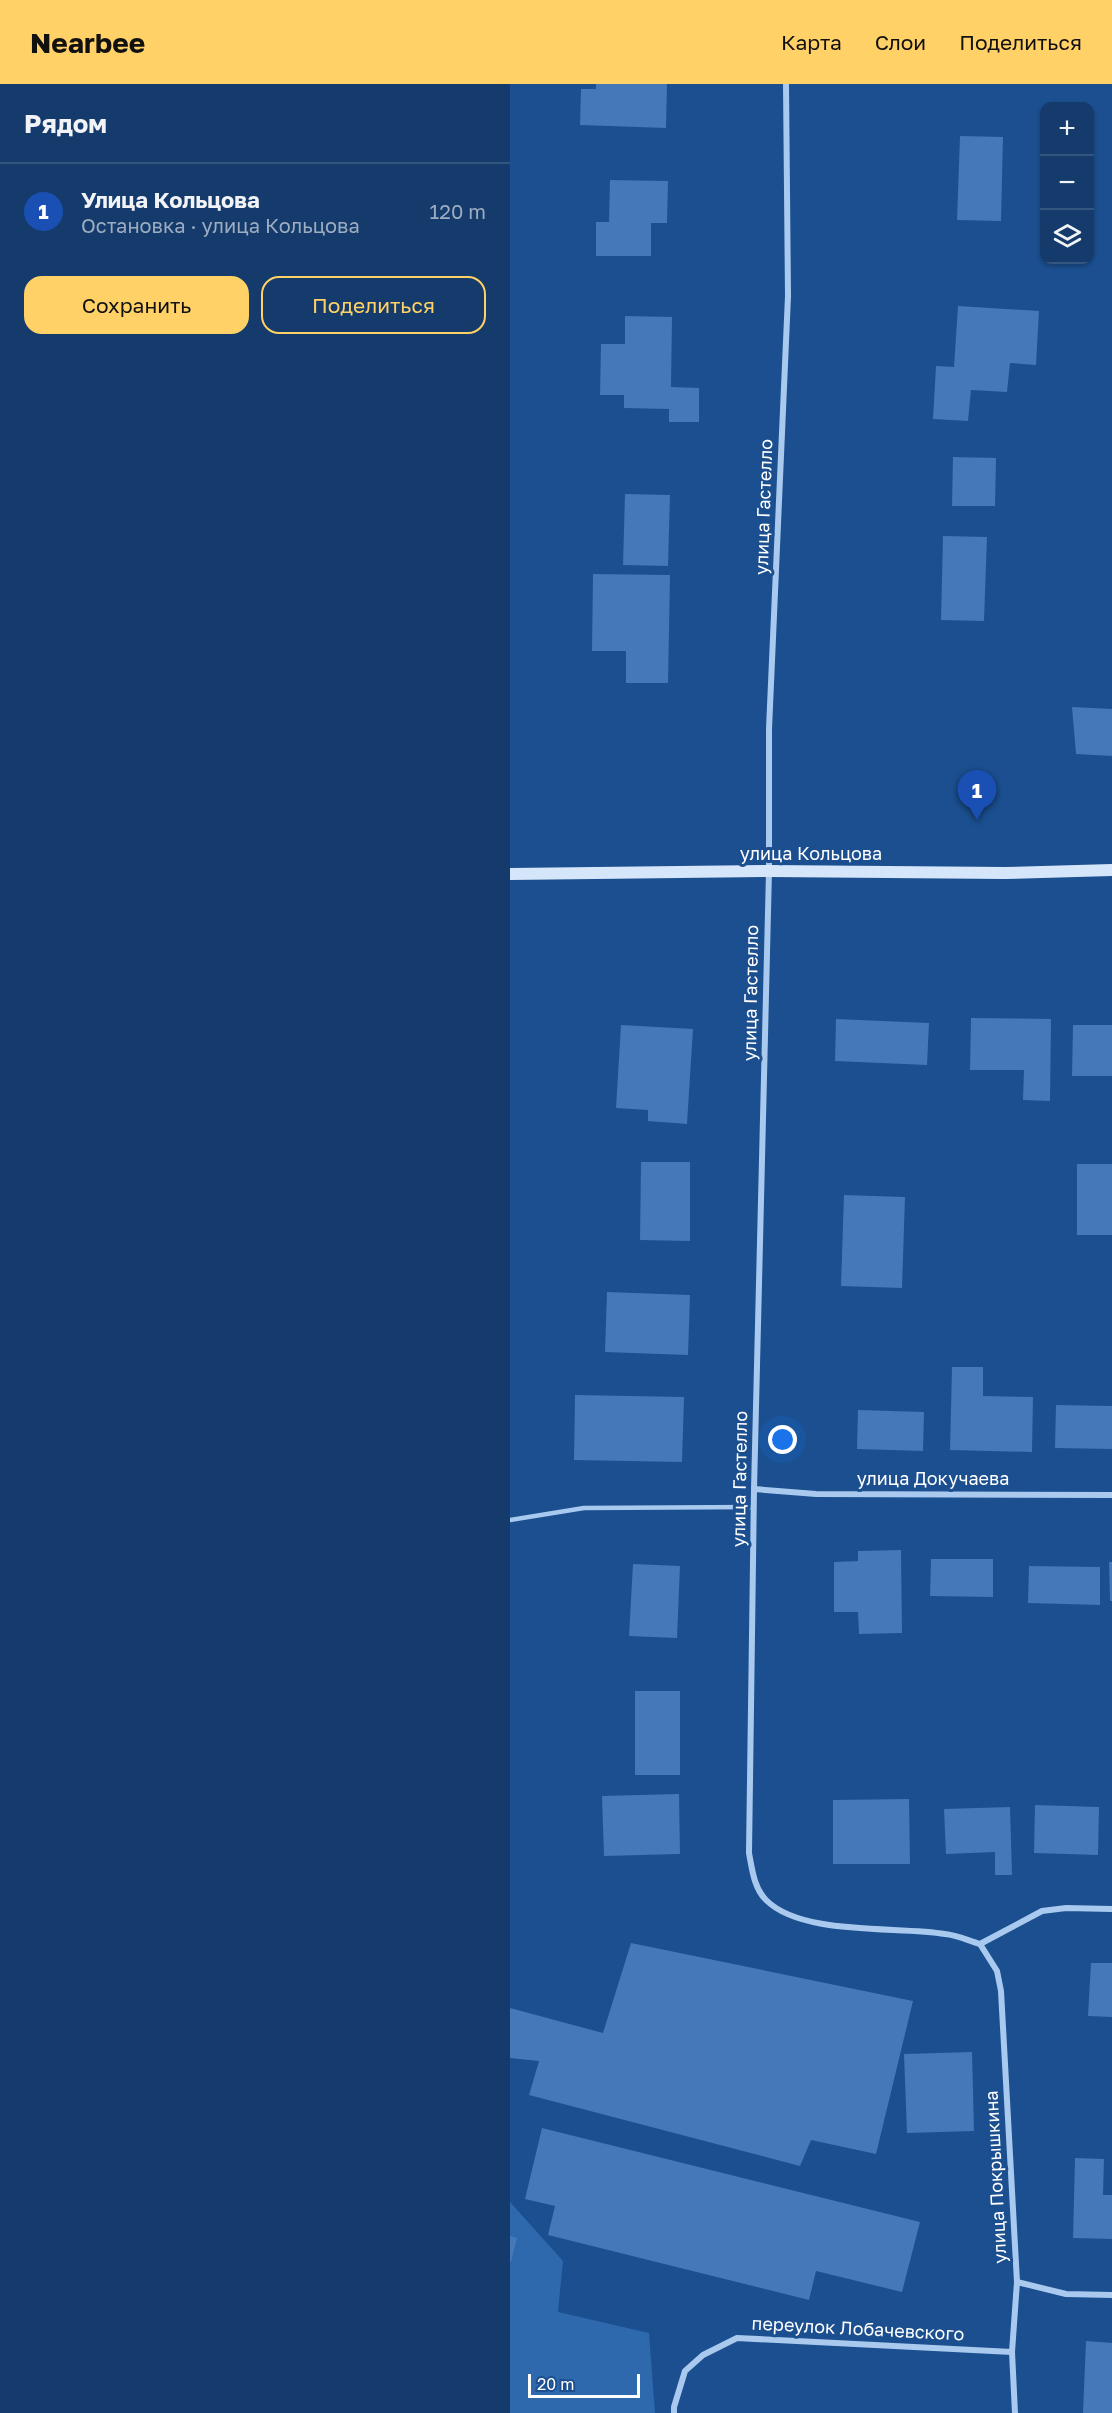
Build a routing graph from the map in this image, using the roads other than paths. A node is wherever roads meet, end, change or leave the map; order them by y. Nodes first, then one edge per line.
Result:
1 (786, 84) edge
2 (1112, 870) edge
3 (769, 871) junction
4 (510, 874) edge
5 (754, 1489) junction
6 (1112, 1495) edge
7 (754, 1507) junction
8 (510, 1520) edge
9 (1112, 1908) edge
10 (980, 1944) junction
11 (1017, 2282) junction
12 (1112, 2295) edge
13 (1012, 2352) junction
14 (674, 2413) edge
15 (1015, 2413) edge

1 - 3 street, улица Гастелло
2 - 3 main road, улица Кольцова
3 - 4 main road, улица Кольцова
3 - 5 street, улица Гастелло
5 - 6 street, улица Докучаева
5 - 7 street, улица Гастелло
7 - 8 lane
7 - 10 street, улица Гастелло
9 - 10 street
10 - 11 street, улица Покрышкина
11 - 12 street
11 - 13 street, улица Покрышкина
13 - 14 street, переулок Лобачевского
13 - 15 street, улица Покрышкина

